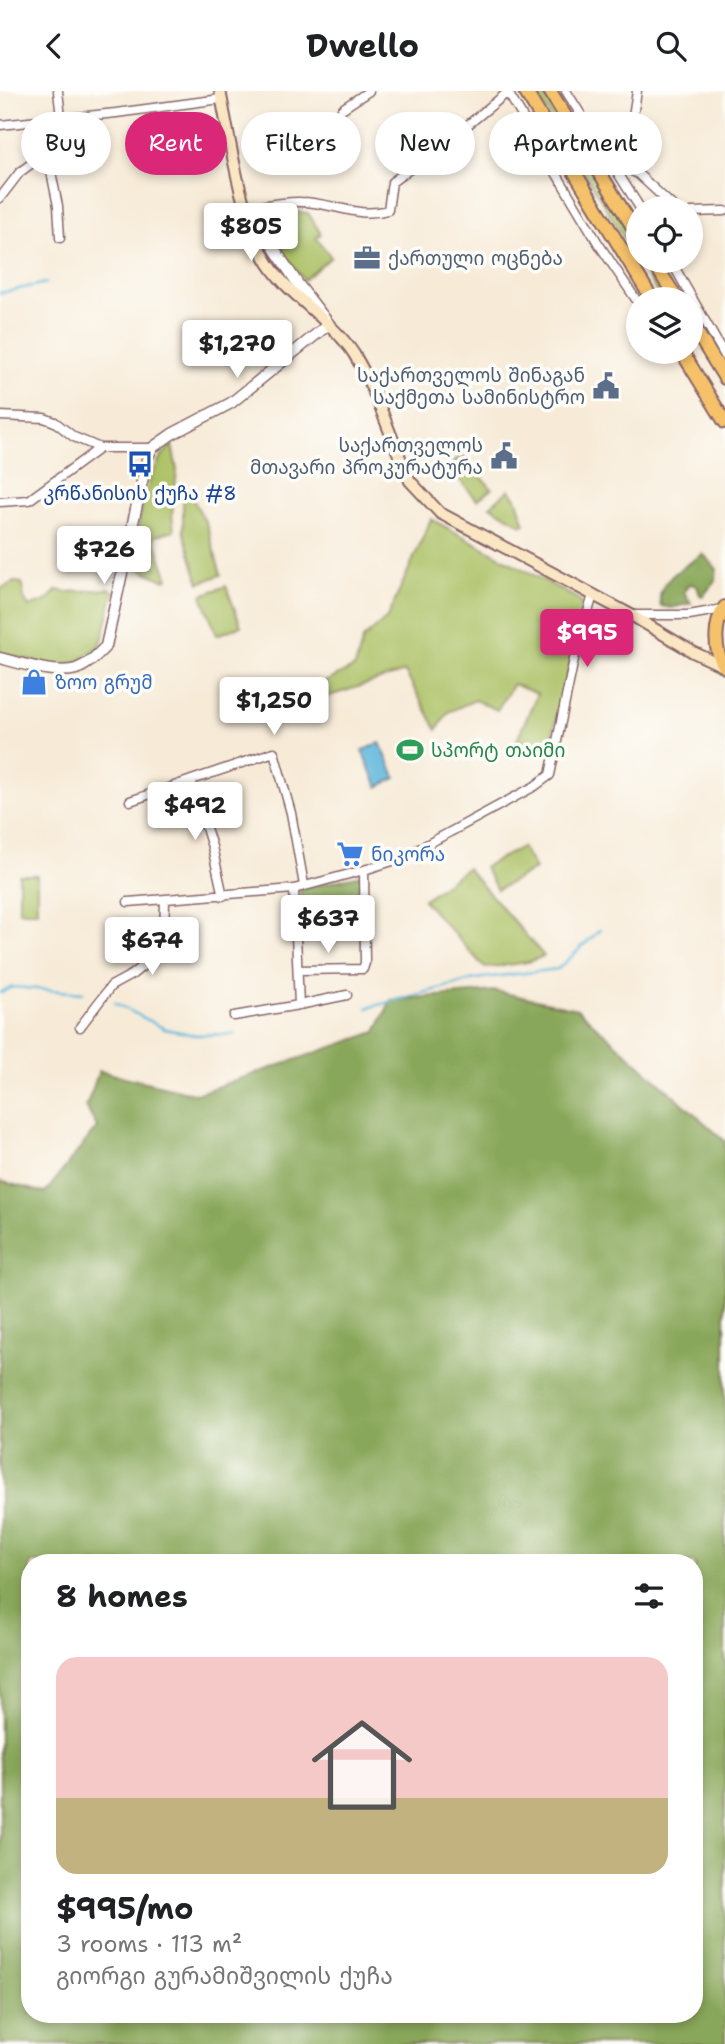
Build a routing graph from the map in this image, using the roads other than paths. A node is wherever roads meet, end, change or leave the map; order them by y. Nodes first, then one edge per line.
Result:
1 (58, 91) edge
2 (369, 91) edge
3 (525, 91) edge
4 (550, 91) edge
5 (566, 91) edge
6 (637, 91) edge
7 (508, 92) edge
8 (221, 95) edge
9 (342, 109) dead end
10 (60, 112) edge
11 (103, 112) edge
12 (579, 112) edge
13 (634, 112) edge
14 (21, 123) edge
15 (0, 125) edge
16 (21, 171) edge
17 (52, 175) edge
18 (619, 175) edge
19 (639, 175) edge
20 (632, 196) edge
21 (662, 196) edge
22 (0, 198) edge
23 (246, 208) junction
24 (725, 211) edge
25 (703, 212) edge
26 (626, 216) edge
27 (60, 238) dead end
28 (678, 273) edge
29 (628, 287) edge
30 (645, 287) edge
31 (329, 324) junction
32 (703, 342) edge
33 (725, 356) edge
34 (689, 364) edge
35 (725, 378) edge
36 (0, 416) edge
37 (725, 422) edge
38 (100, 448) junction
39 (152, 448) junction
40 (0, 502) edge
41 (593, 595) junction
42 (724, 608) edge
43 (631, 615) junction
44 (0, 658) edge
45 (725, 667) edge
46 (191, 780) junction
47 (130, 801) dead end
48 (364, 870) junction
49 (304, 885) junction
50 (294, 889) junction
51 (223, 896) junction
52 (165, 901) junction
53 (128, 902) dead end
54 (298, 969) junction
55 (347, 995) dead end
56 (299, 1005) junction
57 (234, 1016) dead end
58 (80, 1027) dead end

1 - 10 street
2 - 9 street
3 - 30 highway
4 - 26 highway
5 - 12 street
6 - 13 street
7 - 23 street
7 - 29 street
8 - 11 street
8 - 23 main road
14 - 15 street
16 - 22 street
17 - 27 street
18 - 20 street
19 - 21 street
23 - 31 main road
24 - 25 street
28 - 33 street
31 - 39 street
31 - 41 main road
32 - 35 highway
34 - 37 highway
36 - 38 street
38 - 39 street
38 - 40 street
39 - 44 street
41 - 43 main road
41 - 48 street
42 - 43 street
42 - 45 highway
43 - 45 main road
46 - 47 street
46 - 49 street
46 - 51 street
48 - 49 street
48 - 54 street
49 - 50 street
50 - 51 street
50 - 54 street
51 - 52 street
52 - 53 street
52 - 58 street
54 - 56 street
55 - 56 street
56 - 57 street

